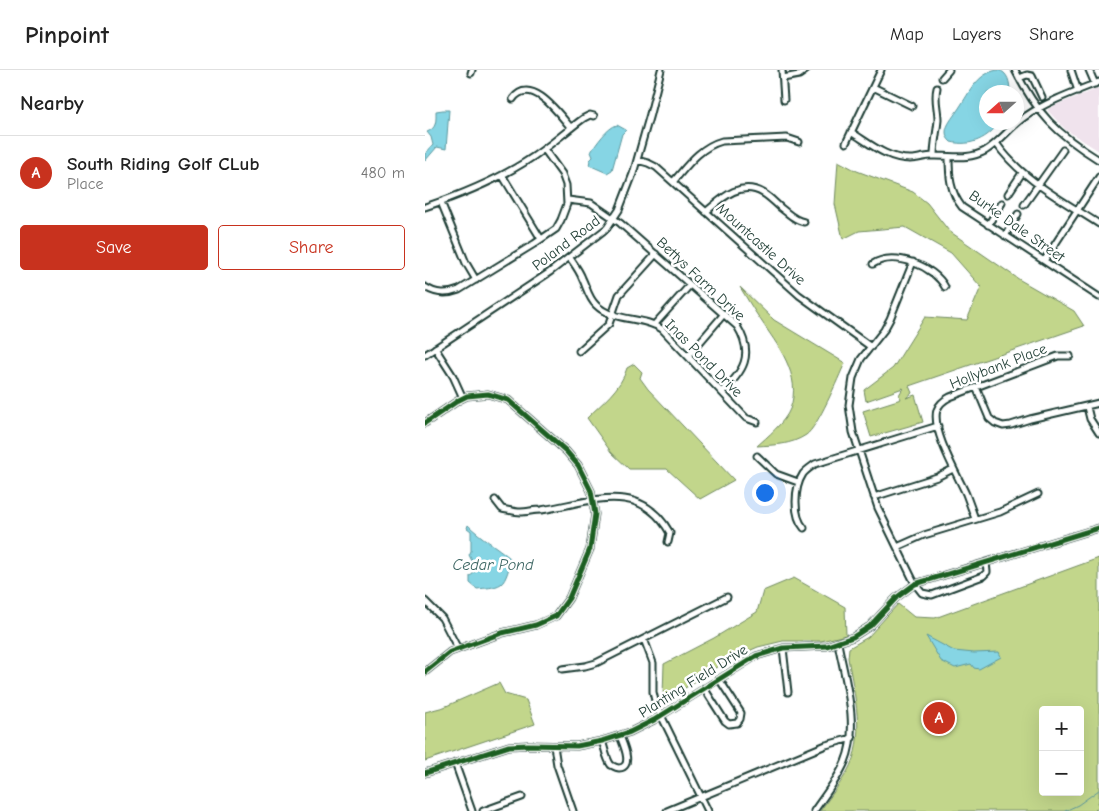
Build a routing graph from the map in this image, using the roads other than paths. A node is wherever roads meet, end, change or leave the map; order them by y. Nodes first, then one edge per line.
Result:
1 (661, 70) edge
2 (782, 70) edge
3 (806, 70) edge
4 (881, 70) edge
5 (949, 70) edge
6 (1015, 70) edge
7 (1071, 70) edge
8 (1089, 70) edge
9 (783, 78) junction
10 (942, 78) dead end
11 (1019, 78) junction
12 (1097, 83) edge
13 (873, 87) junction
14 (937, 88) dead end
15 (1078, 91) junction
16 (1042, 97) dead end
17 (513, 99) dead end
18 (784, 100) dead end
19 (912, 106) dead end
20 (1037, 109) junction
21 (594, 116) dead end
22 (571, 128) junction
23 (851, 132) junction
24 (799, 142) dead end
25 (996, 142) junction
26 (846, 144) dead end
27 (544, 149) junction
28 (1063, 150) dead end
29 (934, 156) junction
30 (949, 157) junction
31 (637, 160) junction
32 (1099, 160) edge
33 (1022, 173) junction
34 (501, 174) junction
35 (1099, 176) edge
36 (673, 182) junction
37 (1038, 184) junction
38 (1008, 194) dead end
39 (568, 200) junction
40 (441, 202) junction
41 (1002, 202) dead end
42 (1024, 206) dead end
43 (425, 207) edge
44 (1077, 210) junction
45 (706, 212) junction
46 (1018, 214) dead end
47 (615, 219) junction
48 (804, 222) dead end
49 (1099, 224) edge
50 (988, 225) junction
51 (1005, 236) junction
52 (541, 239) junction
53 (656, 254) junction
54 (569, 258) junction
55 (1044, 261) junction
56 (913, 262) junction
57 (873, 264) dead end
58 (476, 280) junction
59 (690, 285) junction
60 (425, 287) edge
61 (945, 287) dead end
62 (1099, 297) edge
63 (612, 314) junction
64 (724, 314) junction
65 (654, 325) junction
66 (871, 347) junction
67 (435, 348) junction
68 (579, 351) dead end
69 (425, 355) edge
70 (688, 356) junction
71 (1070, 356) dead end
72 (976, 387) junction
73 (722, 392) junction
74 (463, 398) junction
75 (1099, 403) edge
76 (1087, 407) junction
77 (757, 422) dead end
78 (425, 423) edge
79 (938, 426) junction
80 (1099, 433) edge
81 (859, 450) junction
82 (757, 456) dead end
83 (953, 469) junction
84 (799, 482) junction
85 (1038, 494) dead end
86 (874, 496) junction
87 (495, 500) dead end
88 (593, 500) junction
89 (975, 519) junction
90 (804, 528) dead end
91 (1099, 528) edge
92 (668, 542) dead end
93 (897, 547) junction
94 (986, 562) junction
95 (915, 584) junction
96 (727, 597) dead end
97 (425, 600) edge
98 (644, 639) junction
99 (839, 643) junction
100 (783, 648) junction
101 (457, 649) junction
102 (563, 669) dead end
103 (425, 672) edge
104 (719, 679) junction
105 (704, 688) junction
106 (788, 692) dead end
107 (662, 715) junction
108 (620, 736) junction
109 (852, 738) junction
110 (603, 741) junction
111 (554, 746) junction
112 (455, 763) junction
113 (425, 773) edge
114 (522, 797) dead end
115 (701, 797) junction
116 (472, 811) edge
117 (483, 811) edge
118 (573, 811) edge
119 (667, 811) edge
120 (708, 811) edge
121 (814, 811) edge

1 - 31 street, Poland Road
2 - 9 street
3 - 9 street
4 - 13 street
5 - 10 street
6 - 11 street
7 - 15 street
8 - 12 street
9 - 18 street
11 - 16 street
11 - 20 street
12 - 15 street
13 - 19 street
13 - 23 street
14 - 29 street
15 - 20 street
17 - 22 street
20 - 25 street
20 - 32 street
21 - 22 street
22 - 27 street
23 - 26 street
23 - 29 street
24 - 36 street
25 - 30 street
25 - 33 street
27 - 34 street
27 - 39 street
28 - 37 street
29 - 30 street
30 - 50 street, Burke Dale Street
31 - 36 street, Mountcastle Drive
31 - 47 street, Poland Road
33 - 37 street
33 - 38 street
34 - 40 street
34 - 52 street
35 - 44 street
36 - 45 street, Mountcastle Drive
37 - 42 street
37 - 44 street
39 - 47 street, Bettys Farm Drive
39 - 52 street
40 - 43 street
40 - 58 street
41 - 50 street
44 - 49 street
44 - 55 street
45 - 48 street
45 - 66 street, Mountcastle Drive
46 - 51 street
47 - 53 street, Bettys Farm Drive
47 - 54 street, Poland Road
50 - 51 street, Burke Dale Street
51 - 55 street, Burke Dale Street
52 - 58 street
53 - 59 street, Bettys Farm Drive
53 - 63 street
54 - 63 street, Inas Pond Drive
54 - 67 street, Poland Road
55 - 62 street, Burke Dale Street
56 - 57 street
56 - 61 street
56 - 66 street
58 - 60 street
59 - 64 street, Bettys Farm Drive
59 - 65 street
63 - 65 street, Inas Pond Drive
63 - 68 street
64 - 70 street
64 - 73 street, Bettys Farm Drive
65 - 70 street, Inas Pond Drive
66 - 81 street
67 - 69 street, Poland Road
67 - 74 street
70 - 73 street, Inas Pond Drive
71 - 72 street, Hollybank Place
72 - 76 street
72 - 79 street, Hollybank Place
73 - 77 street, Inas Pond Drive
74 - 78 street
74 - 88 street
75 - 76 street
76 - 80 street
79 - 81 street
79 - 83 street, Hollybank Place
81 - 84 street
81 - 86 street
82 - 84 street
83 - 86 street
83 - 89 street, Hollybank Place
84 - 90 street
85 - 89 street
86 - 93 street
87 - 88 street
88 - 92 street
88 - 101 street
89 - 93 street
91 - 94 street, Planting Field Drive
93 - 95 street
94 - 95 street, Planting Field Drive
94 - 95 street
95 - 99 street, Planting Field Drive
96 - 98 street
97 - 101 street
98 - 102 street
98 - 107 street
99 - 100 street, Planting Field Drive
99 - 109 street
100 - 104 street, Planting Field Drive
100 - 106 street
101 - 103 street
104 - 105 street, Planting Field Drive
104 - 105 street
105 - 107 street, Planting Field Drive
107 - 108 street, Planting Field Drive
107 - 115 street
108 - 110 street, Planting Field Drive
108 - 110 street
109 - 115 street
109 - 121 street
110 - 111 street, Planting Field Drive
111 - 112 street, Planting Field Drive
111 - 118 street
112 - 113 street, Planting Field Drive
112 - 116 street
114 - 117 street
115 - 119 street
115 - 120 street

